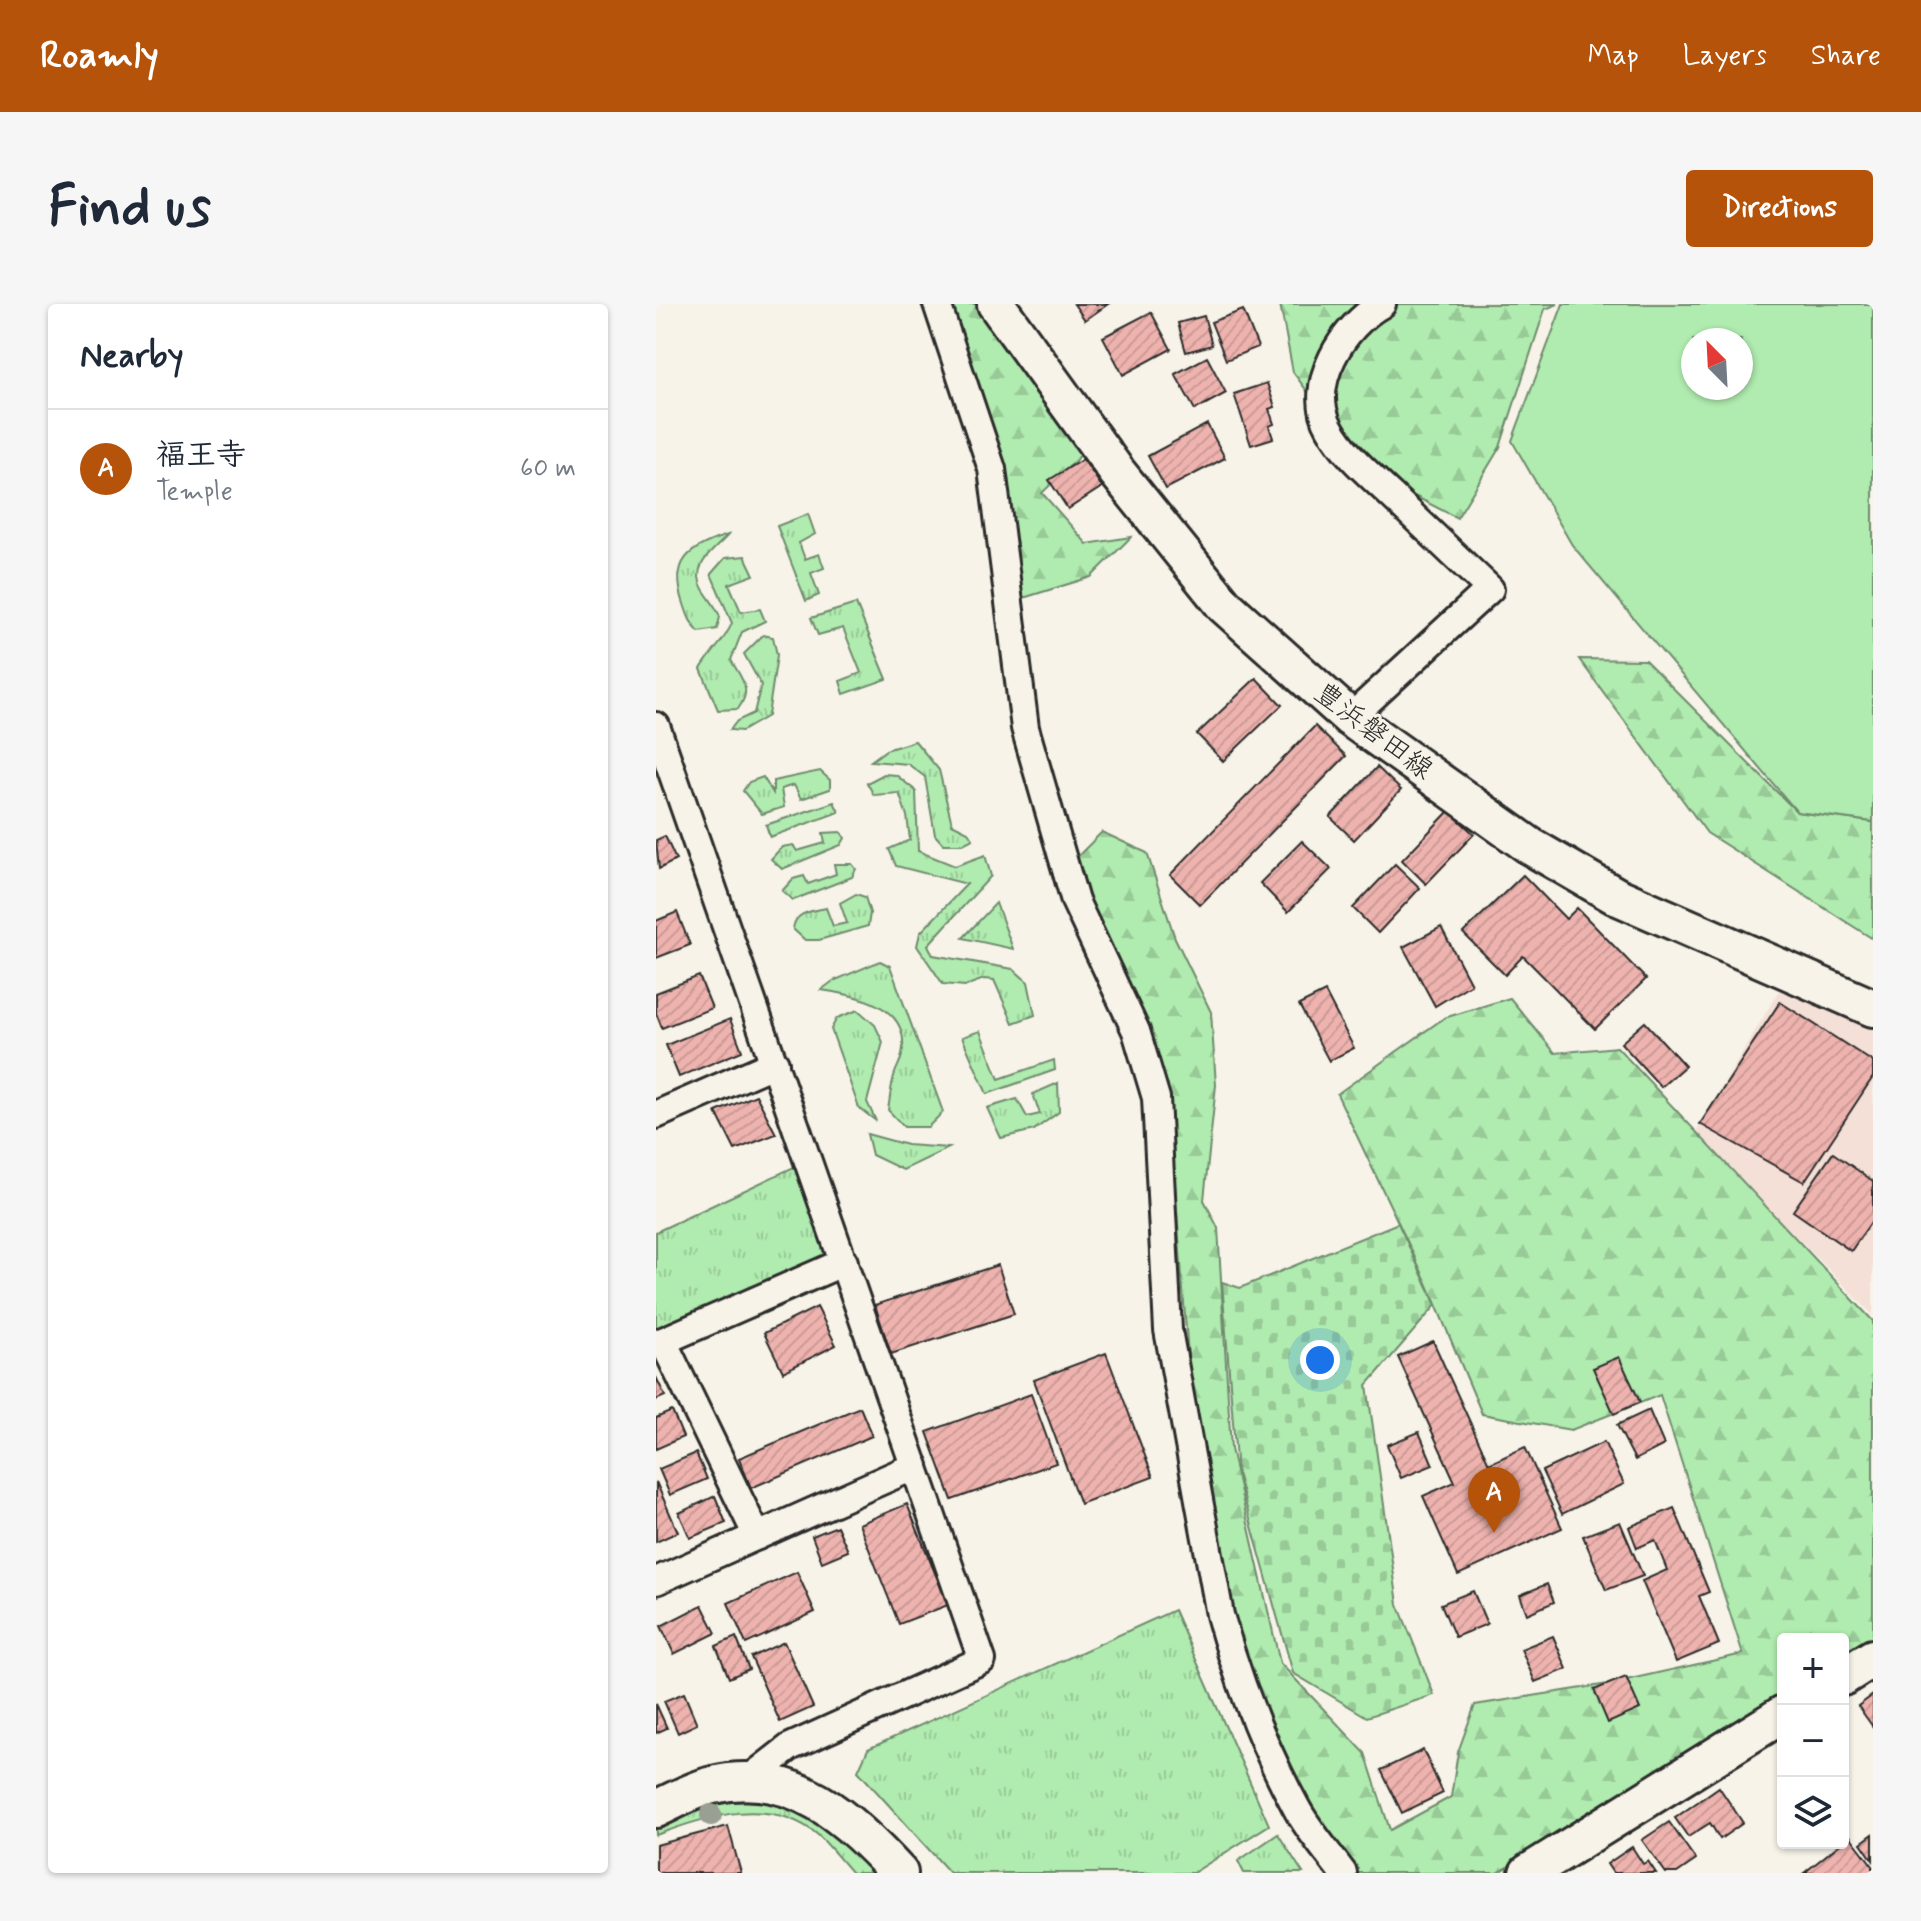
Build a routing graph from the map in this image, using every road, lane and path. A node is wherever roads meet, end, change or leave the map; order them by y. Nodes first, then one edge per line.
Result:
1 (937, 304) edge
2 (996, 304) edge
3 (1382, 304) edge
4 (1350, 718) junction
5 (656, 726) edge
6 (1873, 1008) edge
7 (775, 1063) junction
8 (656, 1115) edge
9 (844, 1262) junction
10 (660, 1342) edge
11 (915, 1466) junction
12 (757, 1536) junction
13 (656, 1581) edge
14 (1873, 1658) edge
15 (1849, 1673) edge
16 (1777, 1718) edge
17 (749, 1779) junction
18 (656, 1809) edge
19 (899, 1873) edge
20 (1343, 1873) edge
21 (1528, 1873) edge

1 - 20 street
2 - 4 main road, 豊浜磐田線
3 - 4 street
4 - 6 main road, 豊浜磐田線
5 - 7 street
7 - 8 street
7 - 9 street
9 - 10 street
9 - 11 street
10 - 12 street
11 - 12 street
11 - 17 street
12 - 13 street
14 - 15 main road
16 - 21 main road
17 - 18 main road
17 - 19 main road

